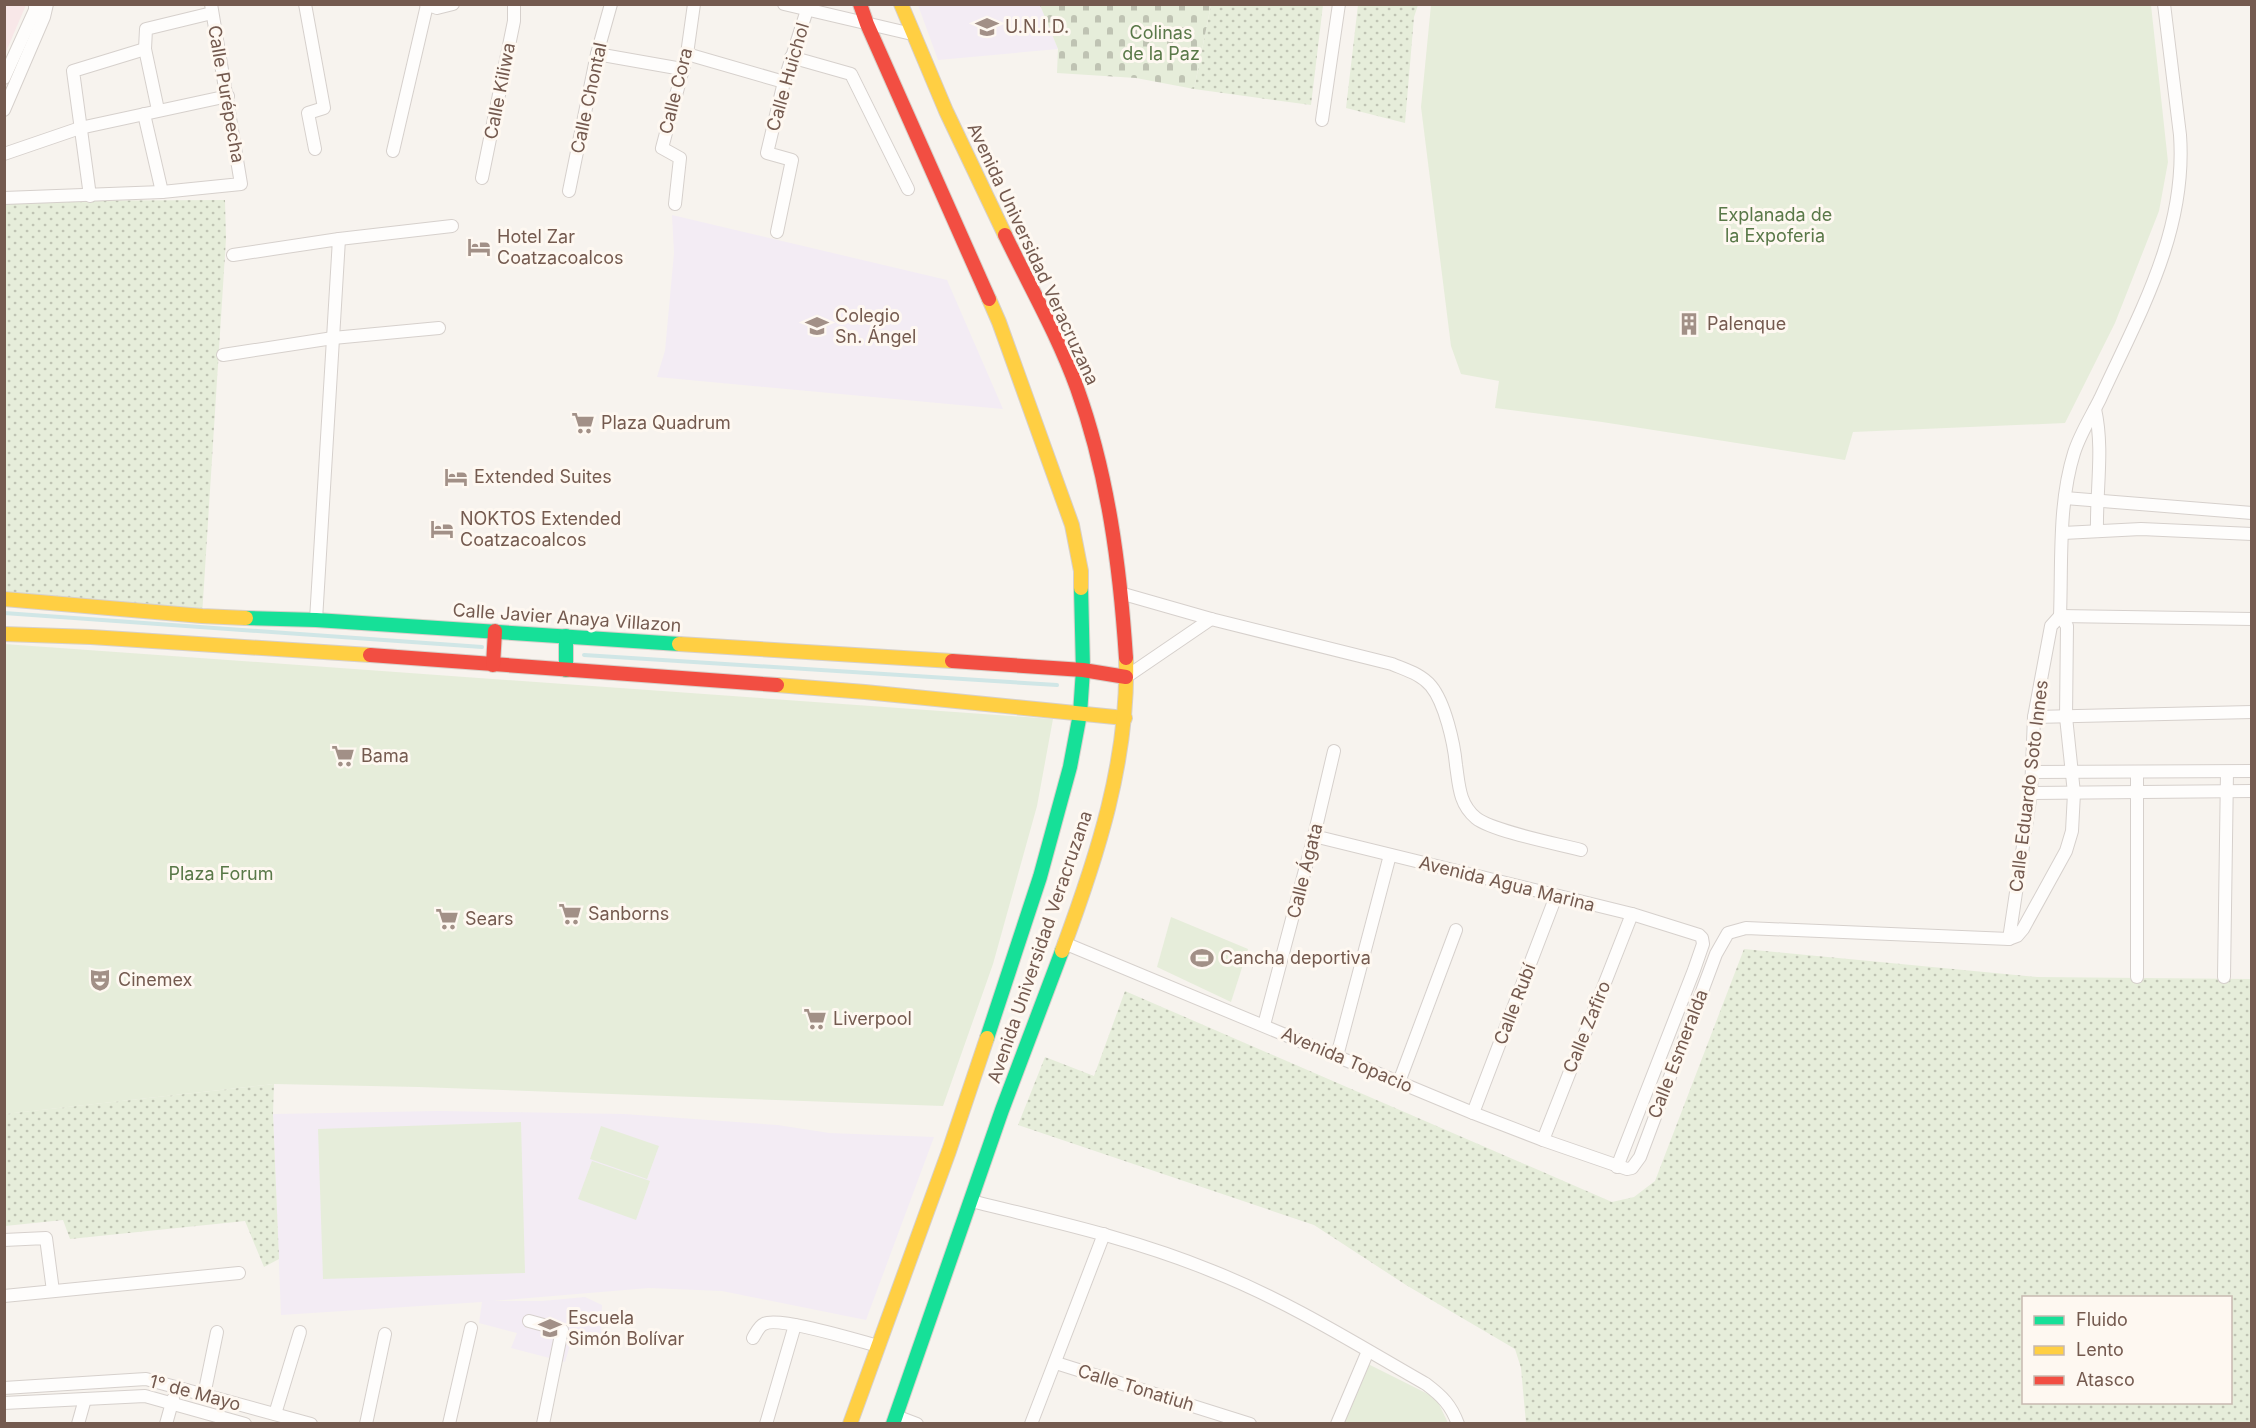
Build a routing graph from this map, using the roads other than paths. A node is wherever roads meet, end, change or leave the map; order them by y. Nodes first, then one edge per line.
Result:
1 (35, 4) edge
2 (47, 4) edge
3 (304, 4) edge
4 (453, 4) edge
5 (514, 4) edge
6 (611, 4) edge
7 (694, 4) edge
8 (784, 4) edge
9 (860, 4) edge
10 (901, 4) edge
11 (1339, 4) edge
12 (2164, 4) edge
13 (426, 5) edge
14 (212, 9) edge
15 (807, 10) junction
16 (867, 24) junction
17 (912, 34) junction
18 (145, 49) junction
19 (597, 54) junction
20 (687, 54) junction
21 (791, 57) junction
22 (682, 69) junction
23 (4, 78) edge
24 (784, 82) junction
25 (228, 96) junction
26 (4, 110) edge
27 (158, 110) junction
28 (144, 114) junction
29 (1322, 120) dead end
30 (80, 128) junction
31 (315, 148) dead end
32 (393, 151) dead end
33 (4, 154) edge
34 (482, 178) dead end
35 (908, 189) dead end
36 (569, 191) dead end
37 (162, 192) junction
38 (90, 196) junction
39 (4, 198) edge
40 (675, 204) dead end
41 (452, 226) dead end
42 (777, 232) dead end
43 (339, 239) junction
44 (233, 255) dead end
45 (439, 328) dead end
46 (333, 338) junction
47 (223, 355) dead end
48 (2095, 409) junction
49 (2065, 498) junction
50 (2096, 501) junction
51 (2252, 513) edge
52 (2097, 531) junction
53 (2063, 533) junction
54 (2252, 534) edge
55 (1120, 592) junction
56 (4, 599) edge
57 (2060, 616) junction
58 (1211, 619) junction
59 (2252, 619) edge
60 (316, 620) junction
61 (495, 631) junction
62 (4, 634) edge
63 (566, 636) junction
64 (494, 664) junction
65 (566, 670) junction
66 (1083, 670) junction
67 (1126, 677) junction
68 (2252, 712) edge
69 (1080, 714) junction
70 (2034, 717) junction
71 (2066, 717) junction
72 (1125, 718) junction
73 (1334, 751) dead end
74 (2072, 771) junction
75 (2252, 771) edge
76 (2032, 772) junction
77 (2137, 772) junction
78 (2226, 772) junction
79 (2226, 791) junction
80 (2252, 791) edge
81 (2137, 792) junction
82 (2031, 793) junction
83 (2074, 793) junction
84 (1314, 836) junction
85 (1581, 850) dead end
86 (1390, 855) junction
87 (1556, 896) junction
88 (1632, 915) junction
89 (1456, 930) dead end
90 (2009, 939) junction
91 (1064, 943) junction
92 (2137, 977) dead end
93 (2224, 977) dead end
94 (1264, 1025) junction
95 (1337, 1056) junction
96 (1399, 1082) junction
97 (1473, 1113) junction
98 (1543, 1140) junction
99 (1617, 1167) junction
100 (1632, 1168) joint
101 (971, 1201) junction
102 (1104, 1234) junction
103 (4, 1240) edge
104 (239, 1273) dead end
105 (53, 1291) junction
106 (4, 1296) edge
107 (529, 1321) dead end
108 (795, 1325) junction
109 (471, 1328) dead end
110 (217, 1332) dead end
111 (300, 1332) dead end
112 (385, 1334) dead end
113 (753, 1338) dead end
114 (878, 1346) junction
115 (1368, 1351) junction
116 (1056, 1363) junction
117 (4, 1388) edge
118 (175, 1388) junction
119 (204, 1395) junction
120 (85, 1399) junction
121 (4, 1403) edge
122 (171, 1404) junction
123 (261, 1411) junction
124 (275, 1414) junction
125 (895, 1420) edge
126 (78, 1424) edge
127 (166, 1424) edge
128 (245, 1424) edge
129 (258, 1424) edge
130 (311, 1424) edge
131 (366, 1424) edge
132 (449, 1424) edge
133 (543, 1424) edge
134 (766, 1424) edge
135 (850, 1424) edge
136 (861, 1424) edge
137 (917, 1424) edge
138 (1031, 1424) edge
139 (1250, 1424) edge
140 (1337, 1424) edge
141 (1458, 1424) edge

1 - 23 street
2 - 26 street
3 - 31 street
4 - 13 street
5 - 34 street, Calle Kiliwa
6 - 19 street, Calle Chontal
7 - 20 street, Calle Cora
8 - 15 street
9 - 16 main road, Avenida Universidad Veracruzana
10 - 17 main road, Avenida Universidad Veracruzana
11 - 29 street
12 - 48 street, Calle Eduardo Soto Innes
13 - 32 street
14 - 18 street
14 - 25 street, Calle Purépecha
15 - 16 street
15 - 21 street, Calle Huichol
16 - 17 street
16 - 66 main road, Avenida Universidad Veracruzana
17 - 55 main road, Avenida Universidad Veracruzana
18 - 27 street
18 - 30 street
19 - 22 street
19 - 36 street, Calle Chontal
20 - 22 street, Calle Cora
20 - 24 street
21 - 24 street, Calle Huichol
21 - 35 street
22 - 40 street, Calle Cora
24 - 42 street, Calle Huichol
25 - 27 street
25 - 37 street, Calle Purépecha
27 - 28 street
28 - 30 street
28 - 37 street
30 - 33 street
30 - 38 street
37 - 38 street
38 - 39 street
41 - 43 street
43 - 44 street
43 - 46 street
45 - 46 street
46 - 47 street
46 - 60 street
48 - 49 street, Calle Eduardo Soto Innes
48 - 50 street
49 - 50 street
49 - 53 street, Calle Eduardo Soto Innes
50 - 51 street
50 - 52 street
52 - 53 street
52 - 54 street
53 - 57 street, Calle Eduardo Soto Innes
55 - 58 street
55 - 67 main road, Avenida Universidad Veracruzana
56 - 60 main road, Calle Javier Anaya Villazon
57 - 59 street
57 - 70 street, Calle Eduardo Soto Innes
57 - 71 street, Calle Eduardo Soto Innes
58 - 67 street
58 - 85 street
60 - 61 main road, Calle Javier Anaya Villazon
61 - 63 main road, Calle Javier Anaya Villazon
61 - 64 main road
62 - 64 main road
63 - 65 main road
63 - 66 main road, Calle Javier Anaya Villazon
64 - 65 main road
65 - 69 main road
66 - 67 main road, Calle Javier Anaya Villazon
66 - 69 main road, Avenida Universidad Veracruzana
67 - 72 main road, Avenida Universidad Veracruzana
68 - 71 street
69 - 72 main road
69 - 114 main road, Avenida Universidad Veracruzana
70 - 71 street
70 - 76 street, Calle Eduardo Soto Innes
71 - 74 street, Calle Eduardo Soto Innes
72 - 91 main road, Avenida Universidad Veracruzana
73 - 84 street, Calle Ágata
74 - 76 street
74 - 77 street
74 - 83 street, Calle Eduardo Soto Innes
75 - 78 street
76 - 82 street, Calle Eduardo Soto Innes
77 - 78 street
77 - 81 street
78 - 79 street
79 - 80 street
79 - 81 street
79 - 93 street
81 - 83 street
81 - 92 street
82 - 83 street
82 - 90 street, Calle Eduardo Soto Innes
83 - 90 street, Calle Eduardo Soto Innes
84 - 86 street, Avenida Agua Marina
84 - 94 street, Calle Ágata
86 - 87 street, Avenida Agua Marina
86 - 95 street
87 - 88 street, Avenida Agua Marina
87 - 97 street, Calle Rubí
88 - 98 street, Calle Zafiro
88 - 99 street, Avenida Agua Marina
89 - 96 street
90 - 100 street, Calle Esmeralda
91 - 94 street, Avenida Topacio
91 - 101 main road, Avenida Universidad Veracruzana
94 - 95 street, Avenida Topacio
95 - 96 street, Avenida Topacio
96 - 97 street, Avenida Topacio
97 - 98 street, Avenida Topacio
98 - 99 street, Avenida Topacio
99 - 100 street, Avenida Topacio
101 - 102 street
101 - 125 main road, Avenida Universidad Veracruzana
102 - 115 street
102 - 116 street
103 - 105 street
104 - 105 street
105 - 106 street
107 - 133 street
108 - 113 street
108 - 114 street
108 - 134 street
109 - 132 street
110 - 119 street
111 - 124 street
112 - 131 street
114 - 135 main road, Avenida Universidad Veracruzana
114 - 136 main road
115 - 140 street
115 - 141 street
116 - 138 street
116 - 139 street, Calle Tonatiuh
117 - 118 street, 1° de Mayo
118 - 119 street, 1° de Mayo
118 - 122 street
119 - 123 street, 1° de Mayo
120 - 121 street, 1° de Mayo
120 - 122 street, 1° de Mayo
120 - 126 street
122 - 127 street
122 - 128 street, 1° de Mayo
123 - 124 street, 1° de Mayo
123 - 129 street
124 - 130 street, 1° de Mayo
125 - 137 street

